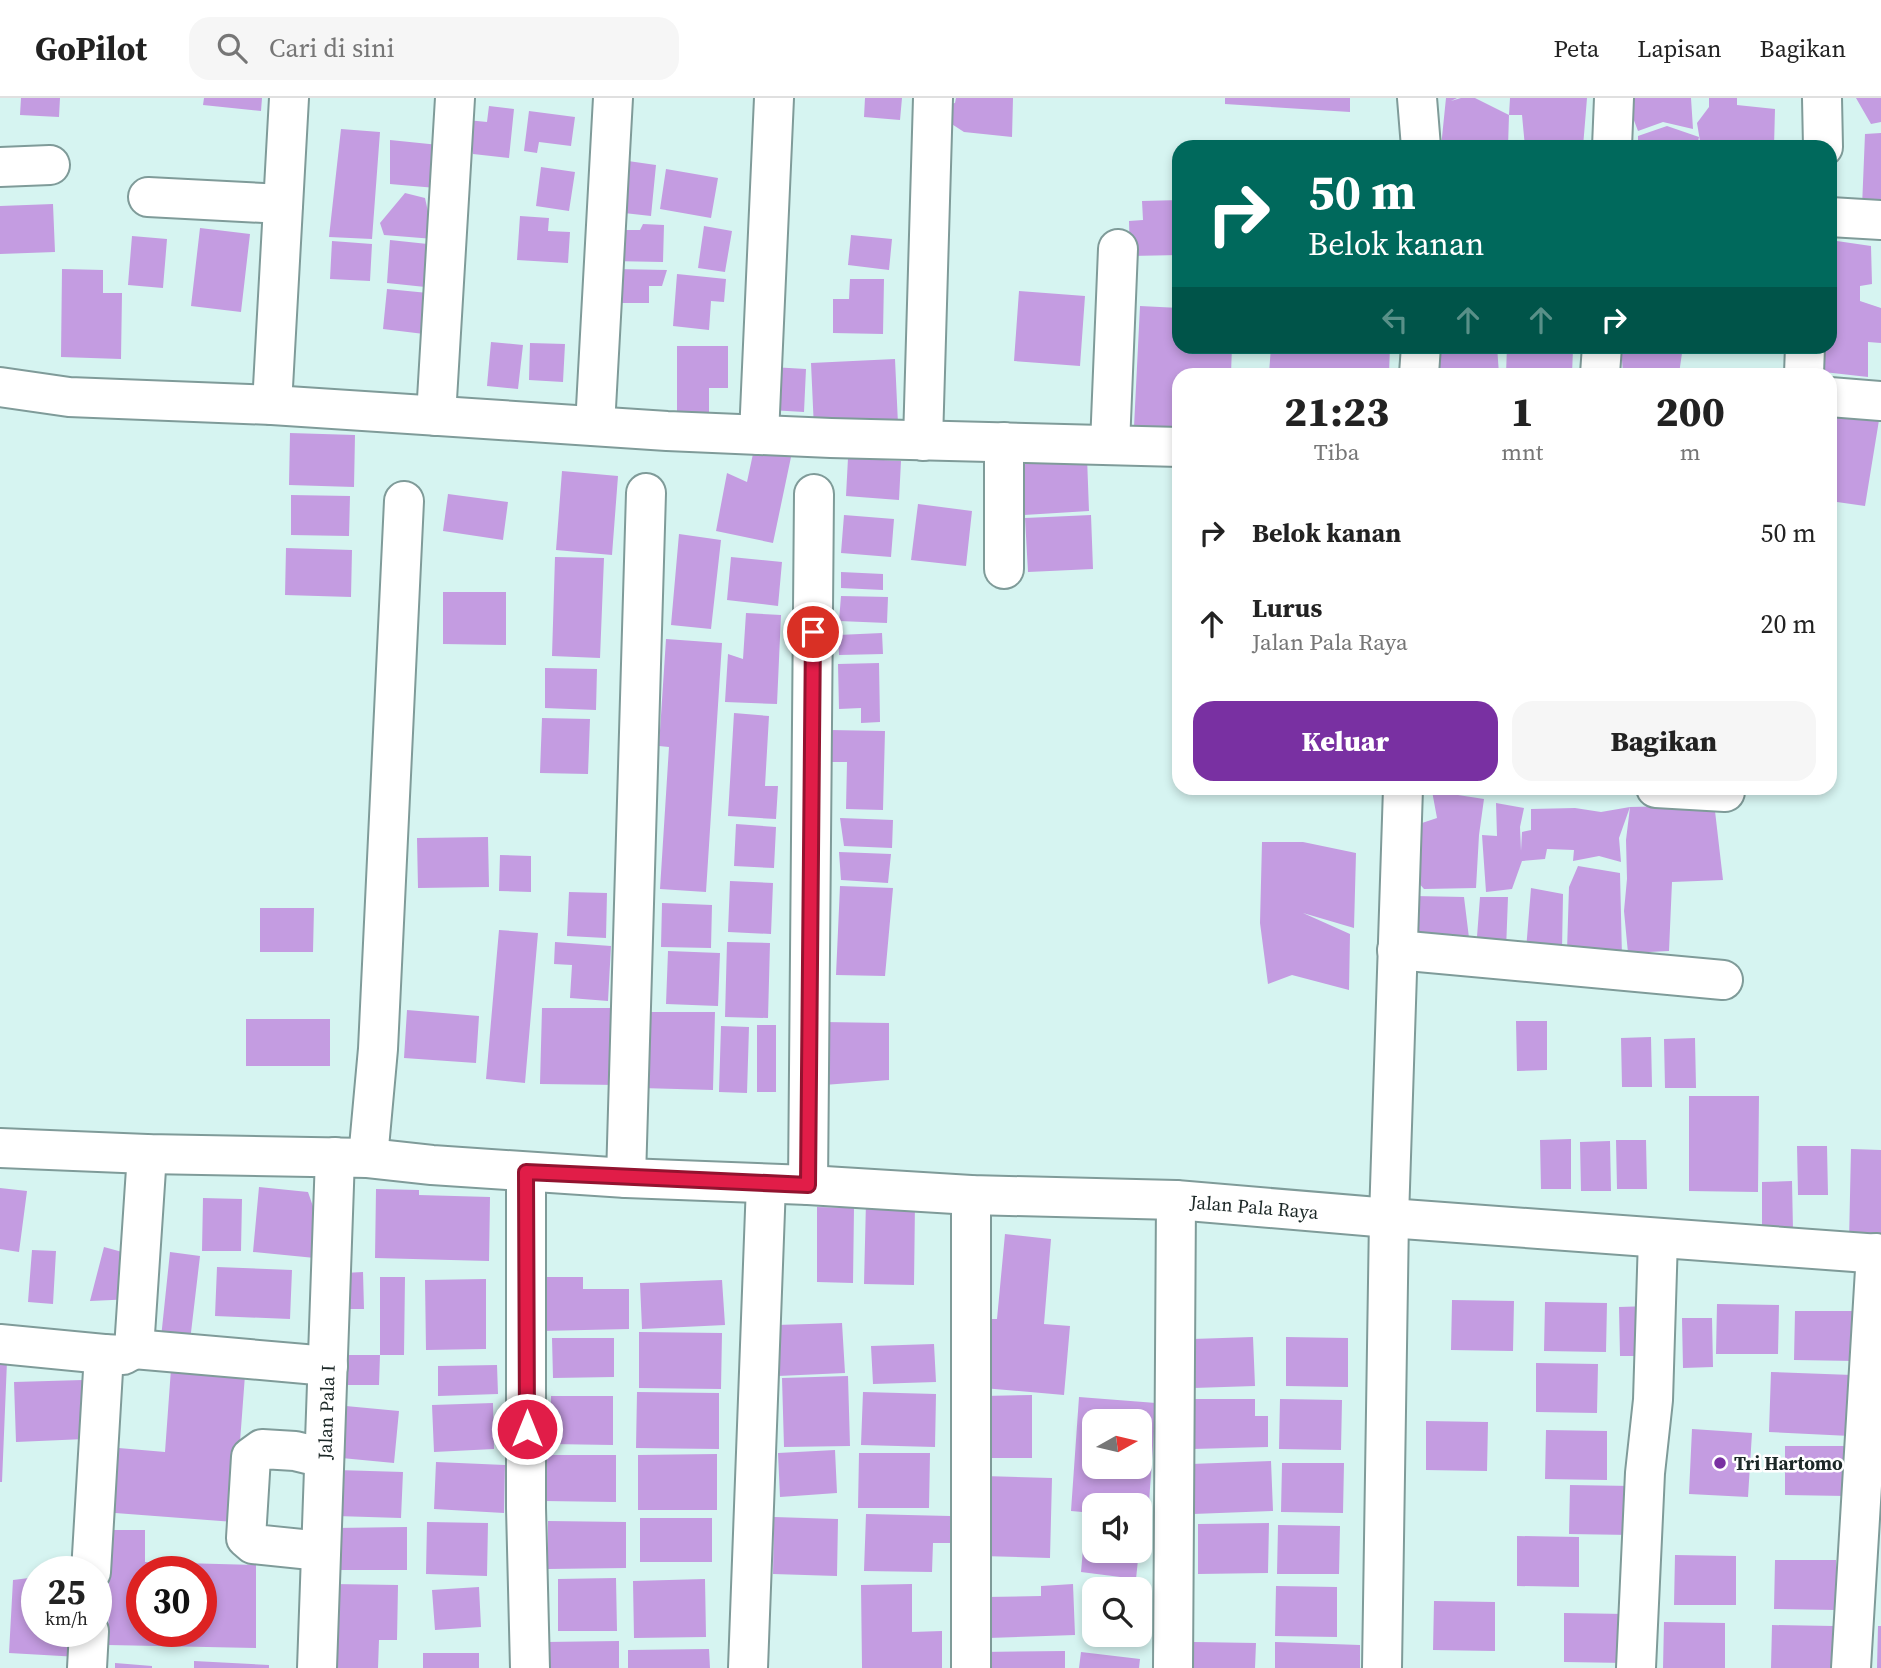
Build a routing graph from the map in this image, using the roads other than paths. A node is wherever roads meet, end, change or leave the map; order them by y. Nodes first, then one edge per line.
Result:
1 (289, 98) edge
2 (455, 98) edge
3 (613, 98) edge
4 (774, 98) edge
5 (933, 98) edge
6 (1417, 98) edge
7 (1614, 98) edge
8 (1822, 98) edge
9 (1420, 140) edge
10 (1612, 140) edge
11 (1823, 140) edge
12 (50, 166) dead end
13 (0, 167) edge
14 (148, 197) dead end
15 (283, 204) junction
16 (1837, 217) edge
17 (1881, 220) edge
18 (1118, 249) dead end
19 (0, 387) edge
20 (1837, 398) edge
21 (1881, 401) edge
22 (272, 405) junction
23 (436, 416) junction
24 (595, 426) junction
25 (759, 435) junction
26 (923, 440) junction
27 (1004, 442) junction
28 (1110, 444) junction
29 (1172, 447) edge
30 (646, 493) dead end
31 (814, 494) dead end
32 (404, 501) dead end
33 (1004, 569) dead end
34 (1403, 795) edge
35 (1397, 950) junction
36 (1723, 980) dead end
37 (0, 1148) edge
38 (147, 1154) junction
39 (352, 1157) junction
40 (526, 1172) junction
41 (626, 1178) junction
42 (766, 1184) junction
43 (808, 1185) junction
44 (971, 1195) junction
45 (1176, 1200) junction
46 (1389, 1218) junction
47 (1658, 1238) junction
48 (1878, 1253) edge
49 (0, 1344) edge
50 (119, 1352) junction
51 (328, 1366) junction
52 (324, 1458) junction
53 (321, 1551) junction
54 (94, 1556) edge
55 (88, 1647) edge
56 (87, 1668) edge
57 (317, 1668) edge
58 (530, 1668) edge
59 (748, 1668) edge
60 (971, 1668) edge
61 (1173, 1668) edge
62 (1382, 1668) edge
63 (1636, 1668) edge
64 (1851, 1668) edge

1 - 15 street
2 - 23 street
3 - 24 street
4 - 25 street
5 - 26 street
6 - 9 street
7 - 10 street
8 - 11 street
12 - 13 street
14 - 15 street
15 - 22 street
16 - 17 street
18 - 28 street
19 - 22 street
20 - 21 street
22 - 23 street
23 - 24 street
24 - 25 street
25 - 26 street
26 - 27 street
27 - 28 street
27 - 33 street
28 - 29 street
30 - 41 street
31 - 43 street
32 - 39 street, Jalan Pala I
34 - 35 street
35 - 36 street
35 - 46 street
37 - 38 street, Jalan Pala Raya
38 - 39 street, Jalan Pala Raya
38 - 50 street
39 - 40 street, Jalan Pala Raya
39 - 51 street, Jalan Pala I
40 - 41 street, Jalan Pala Raya
40 - 58 street
41 - 42 street, Jalan Pala Raya
42 - 43 street, Jalan Pala Raya
42 - 59 street
43 - 44 street, Jalan Pala Raya
44 - 45 street, Jalan Pala Raya
44 - 60 street
45 - 46 street, Jalan Pala Raya
45 - 61 street
46 - 47 street, Jalan Pala Raya
46 - 62 street
47 - 48 street, Jalan Pala Raya
47 - 63 street
48 - 64 street
49 - 50 street
50 - 51 street
50 - 54 street
51 - 52 street, Jalan Pala I
52 - 53 street, Jalan Pala I
52 - 53 street
53 - 57 street, Jalan Pala I
55 - 56 street

